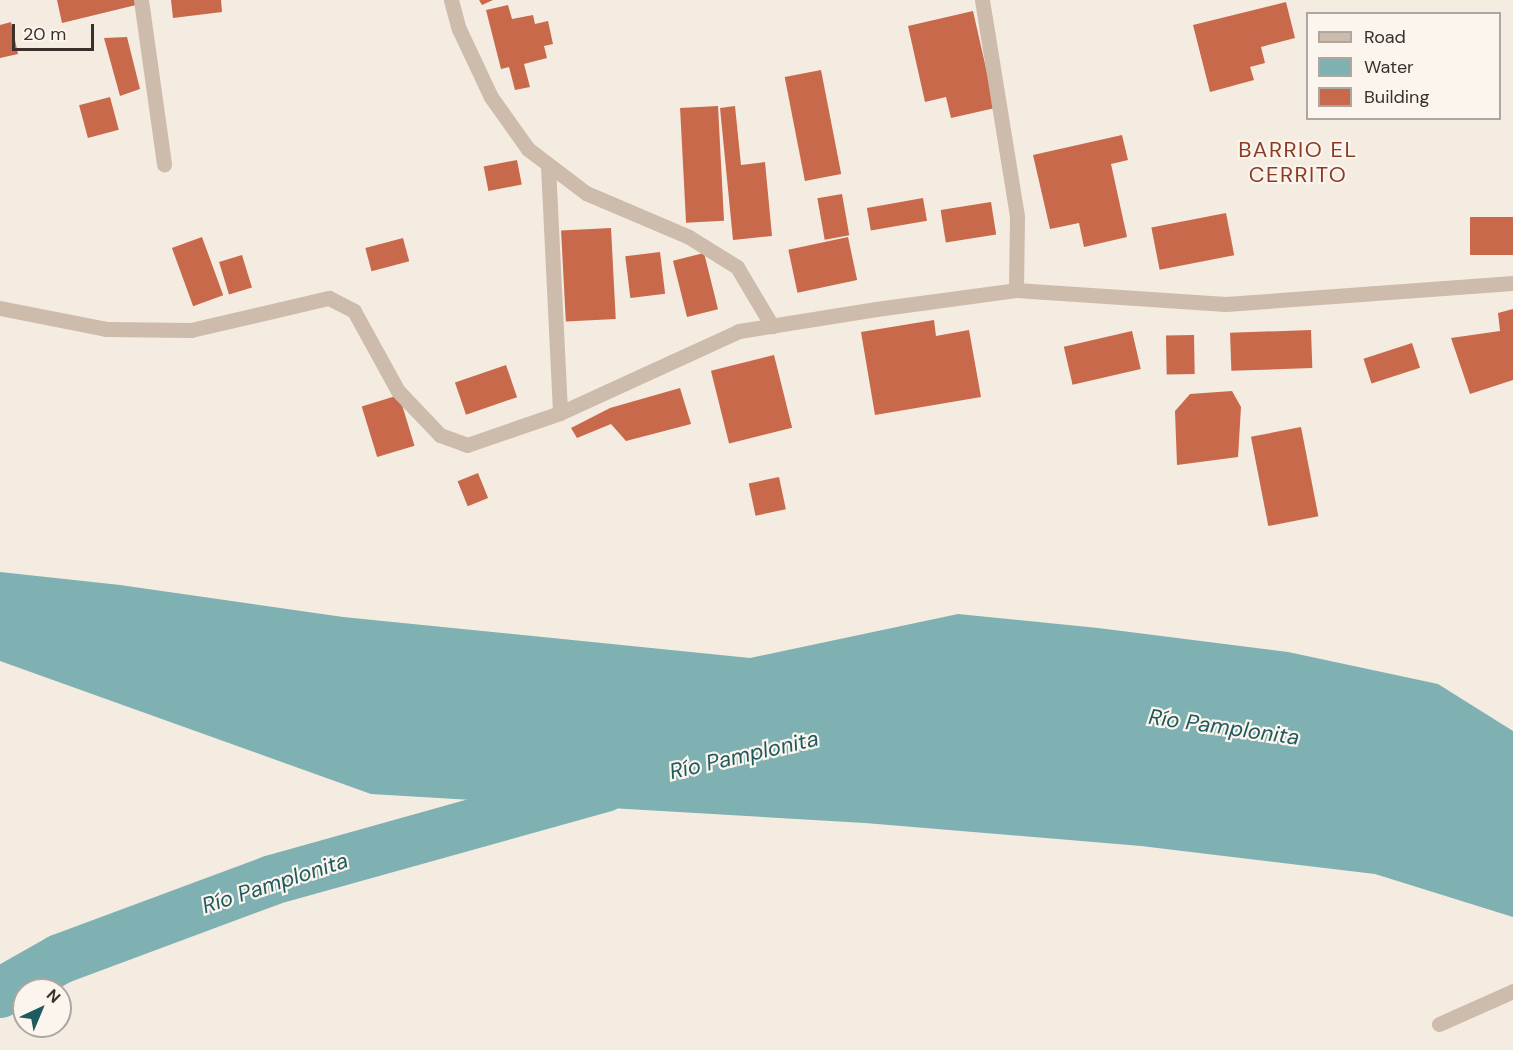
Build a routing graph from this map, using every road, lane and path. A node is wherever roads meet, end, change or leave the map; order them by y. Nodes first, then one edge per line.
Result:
1 (141, 0) edge
2 (451, 0) edge
3 (982, 0) edge
4 (164, 164) dead end
5 (548, 166) junction
6 (1513, 284) edge
7 (1016, 290) junction
8 (0, 308) edge
9 (772, 326) junction
10 (560, 413) junction
11 (1513, 991) edge
12 (1439, 1024) dead end

1 - 4 street
2 - 5 street
3 - 7 street
5 - 9 street
5 - 10 street
6 - 7 street
7 - 9 street
8 - 10 street
9 - 10 street
11 - 12 street

